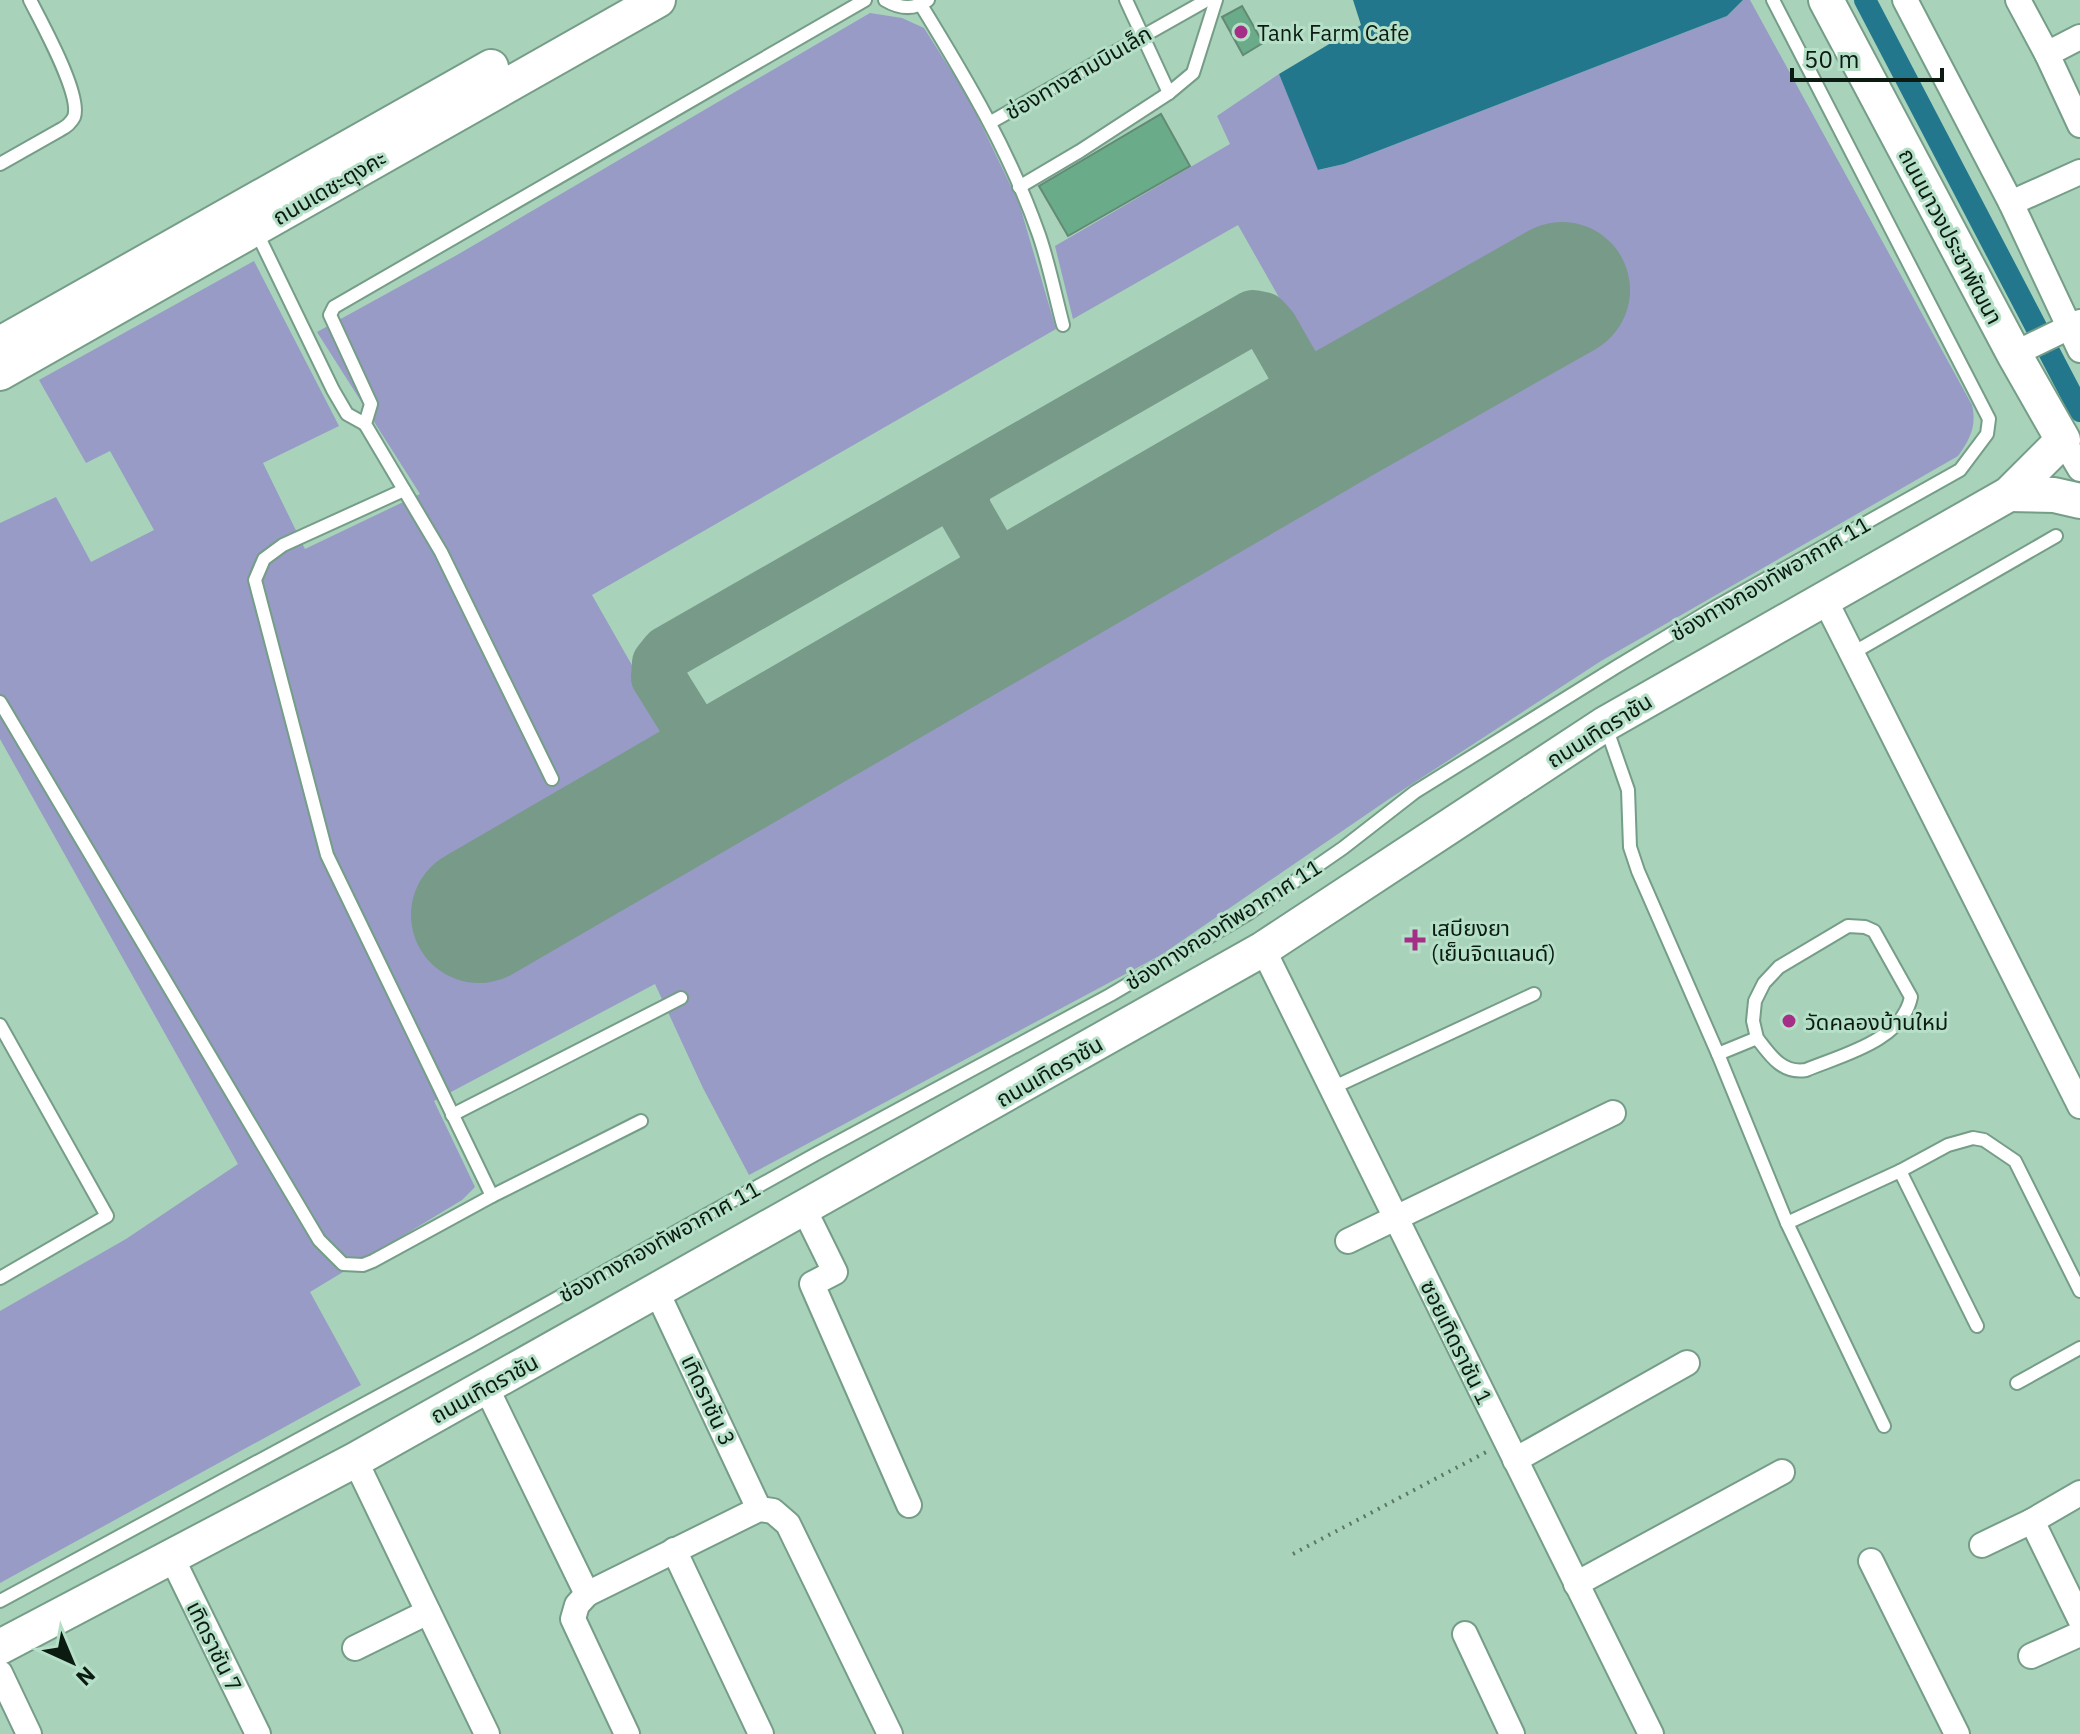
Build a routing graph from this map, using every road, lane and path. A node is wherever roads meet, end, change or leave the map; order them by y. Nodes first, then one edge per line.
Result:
1 (30, 0) edge
2 (612, 0) edge
3 (658, 0) edge
4 (865, 0) edge
5 (885, 0) edge
6 (1126, 0) edge
7 (1207, 0) edge
8 (1216, 0) edge
9 (1773, 0) edge
10 (1826, 0) edge
11 (1905, 0) edge
12 (2018, 0) edge
13 (925, 2) edge
14 (1144, 35) junction
15 (2080, 37) edge
16 (2047, 54) junction
17 (1169, 93) junction
18 (991, 122) junction
19 (2080, 125) edge
20 (0, 164) edge
21 (2080, 172) edge
22 (1019, 187) junction
23 (2011, 203) junction
24 (255, 229) junction
25 (1063, 325) dead end
26 (2068, 328) edge
27 (0, 344) edge
28 (2022, 350) junction
29 (2080, 350) edge
30 (0, 373) edge
31 (365, 424) junction
32 (2063, 440) junction
33 (2080, 469) edge
34 (404, 490) junction
35 (2009, 494) junction
36 (2080, 501) edge
37 (2056, 536) dead end
38 (1824, 598) junction
39 (1851, 654) junction
40 (0, 702) edge
41 (1605, 724) junction
42 (552, 779) dead end
43 (1263, 949) junction
44 (1534, 994) dead end
45 (681, 998) dead end
46 (0, 1025) edge
47 (1757, 1038) junction
48 (1718, 1054) junction
49 (1332, 1088) junction
50 (2080, 1106) edge
51 (1613, 1113) dead end
52 (452, 1115) junction
53 (641, 1121) dead end
54 (1900, 1171) junction
55 (492, 1196) junction
56 (804, 1209) junction
57 (1396, 1218) junction
58 (1787, 1223) junction
59 (1348, 1241) dead end
60 (0, 1278) edge
61 (2080, 1291) edge
62 (657, 1292) junction
63 (1977, 1326) dead end
64 (2080, 1348) edge
65 (1687, 1363) dead end
66 (2017, 1383) dead end
67 (486, 1387) junction
68 (1884, 1426) dead end
69 (1511, 1451) junction
70 (355, 1460) junction
71 (1782, 1472) dead end
72 (2080, 1493) edge
73 (909, 1505) dead end
74 (759, 1509) junction
75 (2032, 1521) junction
76 (1982, 1545) dead end
77 (674, 1550) junction
78 (1293, 1554) dead end
79 (172, 1558) junction
80 (1871, 1561) dead end
81 (1576, 1584) junction
82 (587, 1594) junction
83 (0, 1601) edge
84 (428, 1612) junction
85 (2080, 1619) edge
86 (1465, 1634) dead end
87 (2080, 1634) edge
88 (0, 1647) edge
89 (355, 1648) dead end
90 (2031, 1656) dead end
91 (0, 1673) edge
92 (480, 1732) edge
93 (29, 1734) edge
94 (258, 1734) edge
95 (627, 1734) edge
96 (761, 1734) edge
97 (890, 1734) edge
98 (1512, 1734) edge
99 (1651, 1734) edge
100 (1957, 1734) edge

1 - 20 lane
2 - 27 street, ถนนเดชะตุงคะ
3 - 24 street, ถนนเดชะตุงคะ
4 - 31 lane
5 - 13 lane
6 - 14 lane
7 - 14 lane, ช่องทางสามบินเล็ก
8 - 17 lane
9 - 83 lane, ช่องทางกองทัพอากาศ 11
10 - 28 street, ถนนนาวงประชาพัฒนา
11 - 23 street
12 - 16 street
13 - 18 lane
14 - 17 lane
14 - 18 lane, ช่องทางสามบินเล็ก
15 - 16 street
16 - 19 street
17 - 22 lane
18 - 22 lane
21 - 23 street
22 - 25 lane
23 - 26 street
24 - 30 street, ถนนเดชะตุงคะ
24 - 31 lane
26 - 28 street
26 - 29 street
28 - 32 street, ถนนนาวงประชาพัฒนา
31 - 34 lane
32 - 33 street, ถนนนาวงประชาพัฒนา
32 - 35 street, ถนนเทิดราชัน
34 - 42 lane
34 - 52 lane
35 - 36 street
35 - 38 street, ถนนเทิดราชัน
37 - 39 lane
38 - 39 street
38 - 41 street, ถนนเทิดราชัน
39 - 50 street
40 - 55 lane
41 - 43 street, ถนนเทิดราชัน
41 - 48 lane
43 - 49 street, ซอยเทิดราชัน 1
43 - 56 street, ถนนเทิดราชัน
44 - 49 lane
45 - 52 lane
46 - 60 lane
47 - 47 lane
47 - 48 lane
48 - 58 lane
49 - 57 street, ซอยเทิดราชัน 1
51 - 57 street
52 - 55 lane
53 - 55 lane
54 - 58 lane
54 - 61 lane
54 - 63 lane
56 - 62 street, ถนนเทิดราชัน
56 - 73 street
57 - 59 street
57 - 69 street, ซอยเทิดราชัน 1
58 - 68 lane
62 - 67 street, ถนนเทิดราชัน
62 - 74 street, เทิดราชัน 3
64 - 66 lane
65 - 69 street
67 - 70 street, ถนนเทิดราชัน
67 - 82 street
69 - 78 path
69 - 81 street, ซอยเทิดราชัน 1
70 - 79 street, ถนนเทิดราชัน
70 - 84 street
71 - 81 street
72 - 75 street
74 - 77 street
74 - 97 street
75 - 76 street
75 - 85 street
77 - 82 street
77 - 96 street
79 - 88 street, ถนนเทิดราชัน
79 - 94 street, เทิดราชัน 7
80 - 100 street
81 - 99 street, ซอยเทิดราชัน 1
82 - 95 street
84 - 89 street
84 - 92 street
86 - 98 street
87 - 90 street
91 - 93 street

